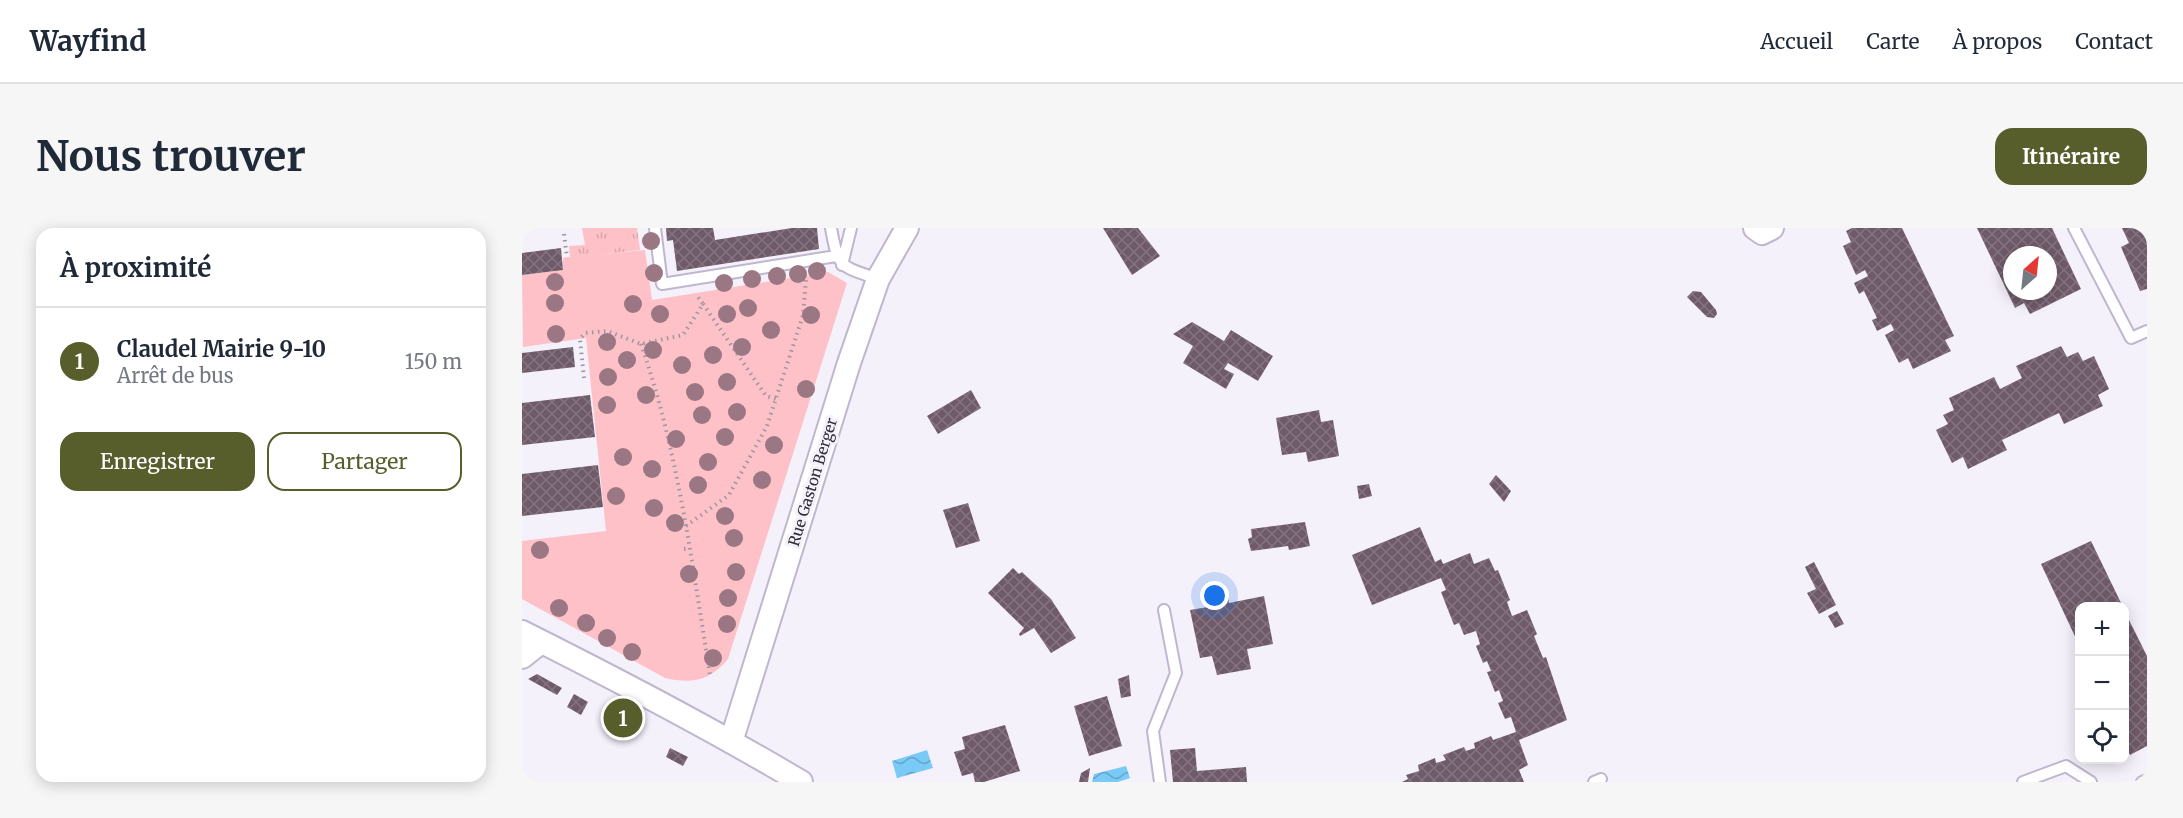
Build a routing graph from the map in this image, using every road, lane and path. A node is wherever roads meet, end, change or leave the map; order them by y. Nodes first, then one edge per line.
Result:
1 (654, 228) edge
2 (831, 228) edge
3 (851, 228) edge
4 (907, 228) edge
5 (1755, 228) edge
6 (1772, 228) edge
7 (2074, 228) edge
8 (564, 234) dead end
9 (567, 258) dead end
10 (839, 260) junction
11 (808, 261) junction
12 (878, 279) junction
13 (688, 280) junction
14 (703, 304) junction
15 (2147, 331) edge
16 (641, 344) junction
17 (584, 378) dead end
18 (776, 399) junction
19 (686, 526) junction
20 (690, 548) junction
21 (684, 549) dead end
22 (1164, 610) dead end
23 (532, 637) edge
24 (522, 657) edge
25 (710, 675) dead end
26 (731, 742) junction
27 (2147, 780) edge
28 (801, 782) edge
29 (1160, 782) edge
30 (2023, 782) edge
31 (2091, 782) edge
32 (2142, 782) edge

1 - 13 lane
2 - 10 lane
3 - 10 lane
4 - 12 street, Rue Gaston Berger
5 - 6 street
7 - 15 lane
8 - 9 path
10 - 11 lane
10 - 12 lane
11 - 13 lane
11 - 18 path
12 - 26 street, Rue Gaston Berger
13 - 14 path
14 - 16 path
14 - 18 path
16 - 17 path
16 - 19 path
18 - 19 path
19 - 20 path
20 - 21 path
20 - 25 path
22 - 29 lane
23 - 24 street
23 - 26 street
26 - 28 street
27 - 32 lane
30 - 31 lane

